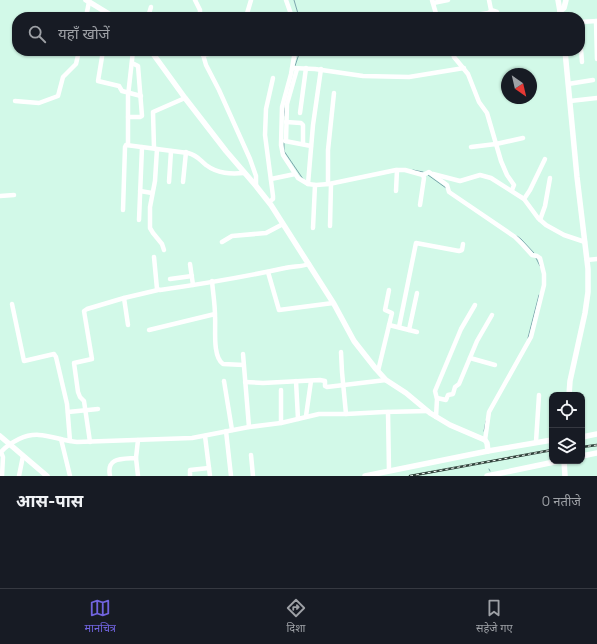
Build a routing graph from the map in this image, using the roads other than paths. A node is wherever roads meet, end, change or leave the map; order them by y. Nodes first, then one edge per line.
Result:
1 (196, 0) edge
2 (251, 0) edge
3 (286, 0) edge
4 (448, 0) edge
5 (489, 0) edge
6 (558, 0) edge
7 (566, 0) edge
8 (88, 1) edge
9 (432, 1) edge
10 (151, 7) dead end
11 (492, 11) joint
12 (87, 12) edge
13 (105, 12) edge
14 (150, 12) edge
15 (200, 12) edge
16 (247, 12) edge
17 (290, 12) edge
18 (435, 12) edge
19 (497, 12) edge
20 (560, 12) edge
21 (561, 12) edge
22 (596, 21) edge
23 (585, 22) edge
24 (78, 56) edge
25 (102, 56) edge
26 (133, 56) edge
27 (155, 56) edge
28 (204, 56) edge
29 (295, 56) edge
30 (454, 56) edge
31 (565, 56) edge
32 (582, 56) edge
33 (597, 59) edge
34 (582, 62) dead end
35 (132, 63) junction
36 (295, 68) junction
37 (306, 68) junction
38 (464, 68) junction
39 (321, 69) junction
40 (273, 78) dead end
41 (593, 80) dead end
42 (568, 84) junction
43 (128, 93) junction
44 (334, 93) dead end
45 (141, 96) junction
46 (185, 98) junction
47 (597, 98) edge
48 (15, 101) dead end
49 (570, 101) junction
50 (300, 113) dead end
51 (128, 117) junction
52 (286, 122) junction
53 (523, 138) dead end
54 (284, 141) junction
55 (303, 144) junction
56 (496, 144) junction
57 (128, 145) junction
58 (311, 146) junction
59 (142, 147) junction
60 (471, 147) dead end
61 (155, 148) junction
62 (171, 151) junction
63 (186, 152) junction
64 (545, 159) dead end
65 (397, 170) junction
66 (244, 173) junction
67 (296, 174) junction
68 (426, 174) junction
69 (550, 178) dead end
70 (271, 179) junction
71 (170, 182) dead end
72 (183, 182) dead end
73 (308, 183) junction
74 (328, 183) junction
75 (315, 185) junction
76 (256, 186) junction
77 (512, 190) junction
78 (396, 191) dead end
79 (140, 192) junction
80 (152, 193) junction
81 (0, 196) edge
82 (14, 196) dead end
83 (524, 199) junction
84 (269, 202) junction
85 (420, 205) dead end
86 (123, 210) dead end
87 (139, 220) dead end
88 (540, 220) junction
89 (283, 224) junction
90 (330, 226) dead end
91 (313, 228) dead end
92 (222, 242) dead end
93 (585, 242) junction
94 (463, 244) dead end
95 (164, 250) dead end
96 (154, 257) dead end
97 (597, 259) edge
98 (587, 260) junction
99 (190, 264) dead end
100 (309, 264) junction
101 (268, 272) junction
102 (192, 276) junction
103 (170, 279) dead end
104 (212, 281) junction
105 (193, 285) junction
106 (158, 290) junction
107 (389, 290) dead end
108 (417, 294) dead end
109 (124, 298) junction
110 (333, 303) junction
111 (12, 304) dead end
112 (475, 305) dead end
113 (215, 314) junction
114 (492, 315) dead end
115 (128, 325) dead end
116 (389, 325) junction
117 (399, 327) junction
118 (149, 330) dead end
119 (409, 330) junction
120 (418, 332) dead end
121 (341, 352) dead end
122 (243, 354) dead end
123 (470, 358) junction
124 (244, 364) junction
125 (495, 365) dead end
126 (378, 371) junction
127 (311, 380) junction
128 (386, 380) junction
129 (224, 381) dead end
130 (296, 381) junction
131 (245, 382) junction
132 (343, 385) junction
133 (281, 390) dead end
134 (569, 392) edge
135 (539, 395) dead end
136 (437, 398) junction
137 (98, 408) dead end
138 (85, 410) junction
139 (428, 411) junction
140 (68, 412) junction
141 (388, 412) junction
142 (346, 414) junction
143 (306, 416) junction
144 (436, 417) junction
145 (298, 419) junction
146 (281, 423) junction
147 (249, 427) junction
148 (232, 430) junction
149 (226, 431) junction
150 (597, 434) edge
151 (0, 436) edge
152 (205, 436) junction
153 (585, 436) edge
154 (61, 439) junction
155 (138, 440) junction
156 (485, 440) junction
157 (549, 440) edge
158 (70, 441) junction
159 (90, 442) junction
160 (536, 442) junction
161 (9, 444) junction
162 (488, 451) junction
163 (597, 453) edge
164 (251, 455) dead end
165 (585, 455) edge
166 (23, 456) junction
167 (136, 458) junction
168 (549, 463) edge
169 (564, 464) edge
170 (209, 468) junction
171 (389, 471) junction
172 (2, 476) edge
173 (19, 476) edge
174 (47, 476) edge
175 (70, 476) edge
176 (110, 476) edge
177 (138, 476) edge
178 (190, 476) edge
179 (210, 476) edge
180 (231, 476) edge
181 (253, 476) edge
182 (365, 476) edge
183 (487, 476) edge
184 (491, 476) edge
185 (565, 476) edge

1 - 15 street
2 - 16 street
3 - 17 street
4 - 9 street
5 - 11 street
6 - 20 street
7 - 21 street
8 - 12 street
8 - 13 street
9 - 18 street
10 - 14 street
11 - 19 street
22 - 23 street
22 - 33 street
24 - 48 street
25 - 43 street
26 - 35 street
27 - 46 street
28 - 76 street
29 - 36 street
30 - 38 street
31 - 42 street
32 - 34 street
35 - 43 street
35 - 45 street
36 - 37 street
36 - 52 street
36 - 54 street
37 - 39 street
37 - 50 street
38 - 39 street
38 - 56 street
39 - 58 street
40 - 70 street
41 - 42 street
42 - 49 street
43 - 45 street
43 - 51 street
44 - 74 street
45 - 51 street
46 - 61 street
46 - 66 street
47 - 49 street
49 - 93 street
51 - 57 street
52 - 54 street
52 - 55 street
53 - 56 street
54 - 55 street
54 - 67 street
55 - 58 street
56 - 60 street
56 - 77 street
57 - 59 street
57 - 86 street
58 - 73 street
59 - 61 street
59 - 79 street
61 - 62 street
61 - 80 street
62 - 63 street
62 - 71 street
63 - 66 street
63 - 72 street
64 - 83 street
65 - 68 street
65 - 74 street
65 - 78 street
66 - 76 street
67 - 70 street
67 - 73 street
68 - 77 street
68 - 85 street
68 - 156 street
69 - 88 street
70 - 84 street
73 - 75 street
74 - 75 street
74 - 90 street
75 - 91 street
76 - 84 street
77 - 83 street
79 - 80 street
79 - 87 street
80 - 95 street
81 - 82 street
83 - 88 street
84 - 89 street
88 - 93 street
89 - 92 street
89 - 100 street
93 - 98 street
94 - 117 street
96 - 106 street
97 - 98 street
98 - 134 street
99 - 102 street
100 - 101 street
100 - 110 street
101 - 104 street
101 - 110 street
102 - 103 street
102 - 105 street
104 - 105 street
104 - 113 street
105 - 106 street
106 - 109 street
107 - 116 street
108 - 119 street
109 - 115 street
109 - 138 street
110 - 126 street
111 - 140 street
112 - 136 street
113 - 118 street
113 - 124 street
114 - 123 street
116 - 117 street
116 - 126 street
117 - 119 street
119 - 120 street
121 - 132 street
122 - 124 street
123 - 125 street
123 - 136 street
124 - 131 street
126 - 128 street
127 - 130 street
127 - 132 street
127 - 143 street
128 - 132 street
128 - 139 street
129 - 148 street
130 - 131 street
130 - 145 street
131 - 147 street
132 - 142 street
133 - 146 street
135 - 160 street
136 - 144 street
137 - 138 street
138 - 140 street
138 - 159 street
139 - 141 street
139 - 144 street
140 - 158 street
141 - 142 street
141 - 171 street
142 - 143 street
143 - 145 street
144 - 156 street
145 - 146 street
146 - 147 street
147 - 148 street
148 - 149 street
149 - 152 street
149 - 180 street
150 - 153 street
151 - 161 street
152 - 155 street
152 - 170 street
154 - 158 street
154 - 161 street
154 - 175 street
155 - 159 street
155 - 167 street
156 - 162 street
157 - 160 street
158 - 159 street
160 - 162 street
161 - 166 street
161 - 172 street
162 - 171 street
163 - 165 street
164 - 181 street
166 - 173 street
166 - 174 street
167 - 176 street
167 - 177 street
168 - 184 street
169 - 185 street
170 - 178 street
170 - 179 street
171 - 182 street
183 - 184 street

